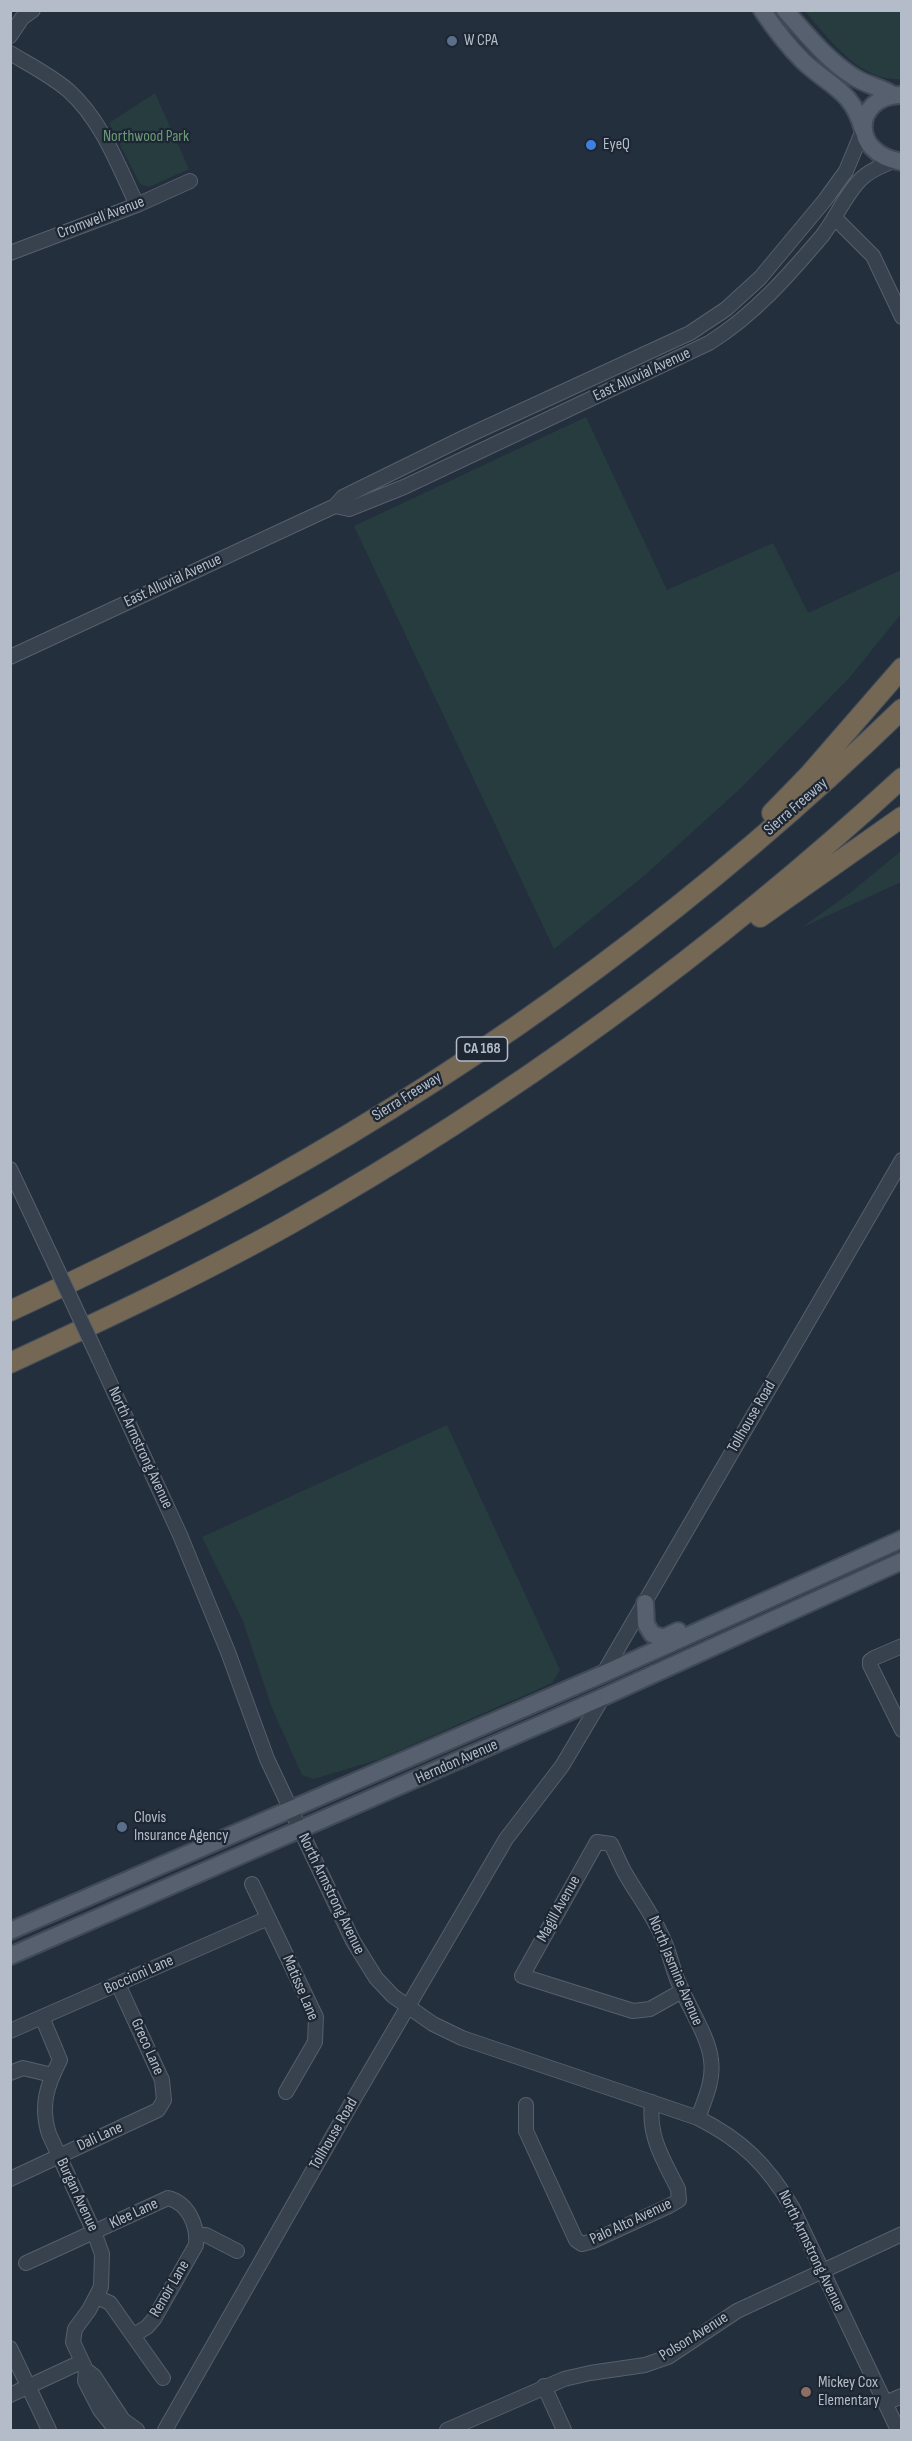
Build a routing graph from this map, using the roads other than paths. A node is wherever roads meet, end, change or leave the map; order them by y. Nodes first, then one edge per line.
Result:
1 (33, 10) edge
2 (762, 10) edge
3 (785, 10) edge
4 (10, 36) edge
5 (10, 53) edge
6 (899, 94) edge
7 (863, 130) junction
8 (899, 160) edge
9 (190, 181) dead end
10 (137, 205) junction
11 (835, 218) junction
12 (10, 253) edge
13 (902, 317) edge
14 (335, 506) junction
15 (10, 657) edge
16 (902, 668) edge
17 (902, 709) edge
18 (902, 778) edge
19 (902, 817) edge
20 (691, 958) junction
21 (596, 969) junction
22 (902, 1160) edge
23 (10, 1169) edge
24 (14, 1185) edge
25 (10, 1311) edge
26 (10, 1363) edge
27 (902, 1539) edge
28 (902, 1561) edge
29 (645, 1603) junction
30 (718, 1622) junction
31 (902, 1646) edge
32 (603, 1674) junction
33 (644, 1679) junction
34 (603, 1697) junction
35 (902, 1730) edge
36 (430, 1774) junction
37 (291, 1810) junction
38 (300, 1830) junction
39 (597, 1842) joint
40 (252, 1884) dead end
41 (268, 1918) junction
42 (10, 1931) edge
43 (10, 1956) edge
44 (118, 1984) junction
45 (682, 1991) junction
46 (408, 2008) junction
47 (42, 2017) junction
48 (10, 2031) edge
49 (10, 2073) edge
50 (52, 2075) junction
51 (286, 2092) dead end
52 (652, 2102) junction
53 (526, 2105) dead end
54 (158, 2110) joint
55 (698, 2118) junction
56 (58, 2156) junction
57 (10, 2179) edge
58 (94, 2232) junction
59 (197, 2235) junction
60 (902, 2235) edge
61 (237, 2251) dead end
62 (26, 2263) dead end
63 (823, 2272) junction
64 (97, 2297) junction
65 (134, 2336) junction
66 (10, 2348) edge
67 (83, 2366) junction
68 (163, 2378) dead end
69 (28, 2386) junction
70 (544, 2386) junction
71 (10, 2395) edge
72 (902, 2396) edge
73 (101, 2400) junction
74 (885, 2403) junction
75 (49, 2430) edge
76 (116, 2430) edge
77 (137, 2430) edge
78 (165, 2430) edge
79 (447, 2430) edge
80 (564, 2430) edge
81 (898, 2430) edge

1 - 4 street
2 - 7 main road
3 - 6 main road
5 - 10 street
6 - 7 main road
7 - 8 main road
7 - 14 street, East Alluvial Avenue
8 - 11 street, East Alluvial Avenue
9 - 10 street, Cromwell Avenue
10 - 12 street, Cromwell Avenue
11 - 13 street
11 - 14 street, East Alluvial Avenue
14 - 15 street, East Alluvial Avenue
16 - 21 highway
17 - 21 highway, Sierra Freeway / CA 168
18 - 20 highway, CA 168
19 - 20 highway
20 - 26 highway, CA 168
21 - 25 highway, Sierra Freeway / CA 168
22 - 29 street, Tollhouse Road
23 - 24 street, North Armstrong Avenue
24 - 37 street, North Armstrong Avenue, bridge
27 - 30 main road, Herndon Avenue
28 - 33 main road, Herndon Avenue
29 - 30 main road
29 - 32 street, Tollhouse Road
30 - 32 main road, Herndon Avenue
30 - 33 main road
31 - 35 street
32 - 36 main road
32 - 37 main road, Herndon Avenue
33 - 34 main road, Herndon Avenue
34 - 36 main road, Herndon Avenue
34 - 46 street, Tollhouse Road
36 - 38 main road, Herndon Avenue
37 - 38 street, North Armstrong Avenue
37 - 42 main road, Herndon Avenue
38 - 43 main road, Herndon Avenue
38 - 46 street, North Armstrong Avenue
39 - 45 street, North Jasmine Avenue
39 - 45 street, Magill Avenue
40 - 41 street, Matisse Lane
41 - 44 street, Boccioni Lane
41 - 51 street, Matisse Lane
44 - 47 street, Boccioni Lane
44 - 54 street, Greco Lane
45 - 55 street, North Jasmine Avenue
46 - 52 street, North Armstrong Avenue
46 - 78 street, Tollhouse Road
47 - 48 street, Boccioni Lane
47 - 50 street, Burgan Avenue
49 - 50 street
50 - 56 street, Burgan Avenue
52 - 53 street, Palo Alto Avenue
52 - 55 street, North Armstrong Avenue
54 - 56 street, Dali Lane
55 - 63 street, North Armstrong Avenue
56 - 57 street, Dali Lane
56 - 58 street, Burgan Avenue
58 - 59 street, Klee Lane
58 - 62 street, Klee Lane
58 - 64 street, Burgan Avenue
59 - 61 street
59 - 65 street, Renoir Lane
60 - 63 street, Polson Avenue
63 - 70 street, Polson Avenue
63 - 74 street, North Armstrong Avenue
64 - 65 street
64 - 67 street, Burgan Avenue
65 - 68 street
66 - 69 street
67 - 69 street
67 - 73 street, Burgan Avenue
69 - 71 street
69 - 75 street
70 - 79 street, Polson Avenue
70 - 80 street
72 - 74 street
73 - 76 street, Burgan Avenue
73 - 77 street, Burgan Avenue
74 - 81 street, North Armstrong Avenue

